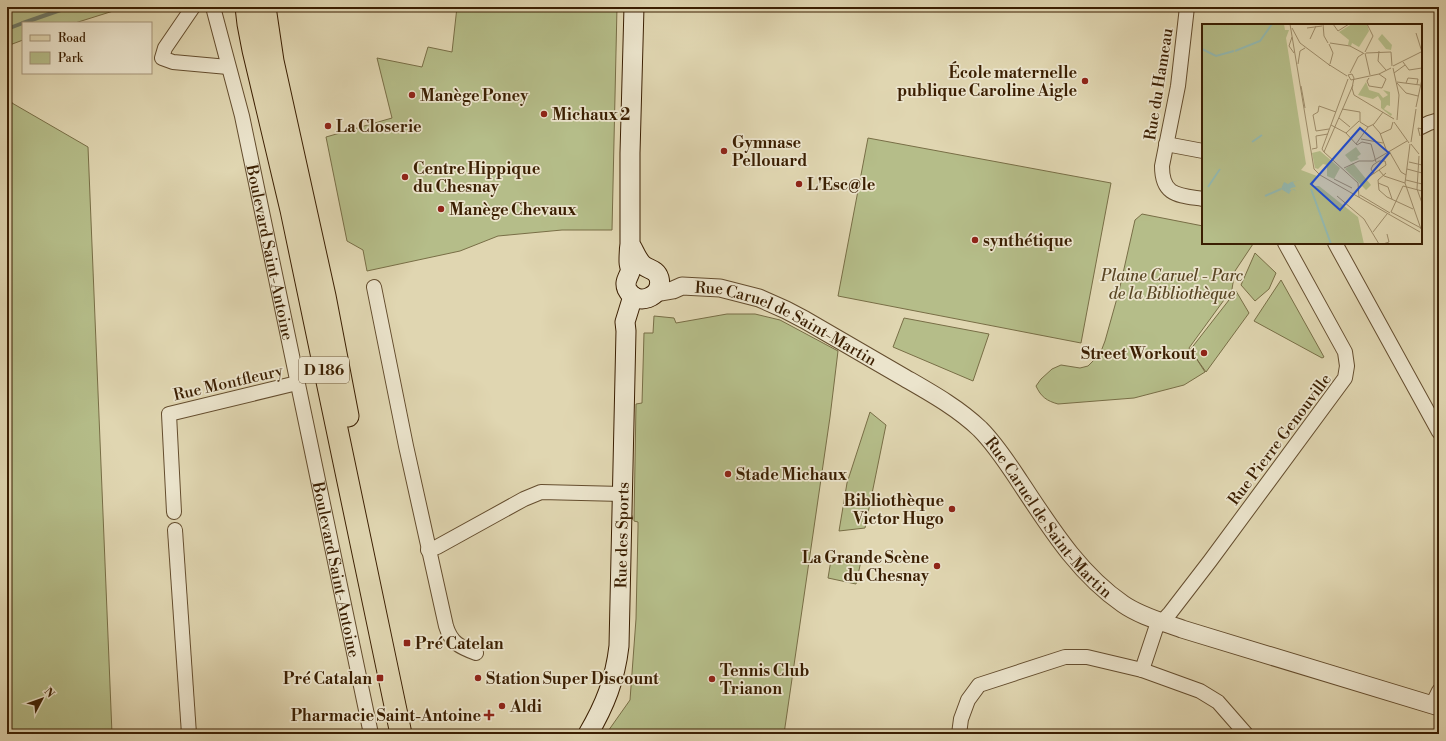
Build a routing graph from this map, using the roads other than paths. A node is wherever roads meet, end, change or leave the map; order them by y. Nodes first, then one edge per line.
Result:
1 (193, 7) edge
2 (213, 7) edge
3 (246, 7) edge
4 (265, 7) edge
5 (634, 7) edge
6 (1187, 7) edge
7 (228, 67) junction
8 (1439, 120) edge
9 (1422, 126) edge
10 (1166, 144) junction
11 (1202, 151) edge
12 (1202, 199) edge
13 (1286, 244) edge
14 (1336, 244) edge
15 (637, 269) junction
16 (374, 287) dead end
17 (648, 292) junction
18 (297, 383) junction
19 (1439, 432) edge
20 (622, 494) junction
21 (174, 512) dead end
22 (175, 530) dead end
23 (428, 550) junction
24 (1162, 621) junction
25 (476, 653) dead end
26 (1142, 670) junction
27 (1437, 701) edge
28 (189, 734) edge
29 (371, 734) edge
30 (401, 734) edge
31 (415, 734) edge
32 (588, 734) edge
33 (959, 734) edge
34 (1246, 734) edge

1 - 7 street
2 - 7 street, Boulevard Saint-Antoine
3 - 30 main road, Boulevard Saint-Antoine / D 186
4 - 31 main road, D 186
5 - 15 main road
6 - 10 street, Rue du Hameau
7 - 18 street, Boulevard Saint-Antoine
8 - 9 street
10 - 11 street
10 - 12 street, Rue du Hameau
13 - 24 street, Rue Pierre Genouville
14 - 19 street
15 - 17 main road
15 - 17 main road
16 - 23 street
17 - 20 main road, Rue des Sports
17 - 24 street, Rue Caruel de Saint-Martin
18 - 21 street, Rue Montfleury
18 - 29 street, Boulevard Saint-Antoine
20 - 23 street
20 - 32 main road, Rue des Sports
22 - 28 street
23 - 25 street
24 - 26 street, Rue Pierre Genouville
24 - 27 street, Rue Caruel de Saint-Martin
26 - 33 street
26 - 34 street

